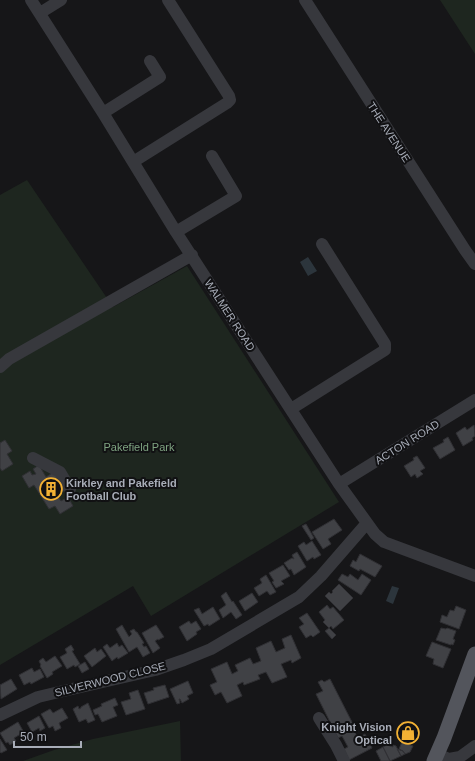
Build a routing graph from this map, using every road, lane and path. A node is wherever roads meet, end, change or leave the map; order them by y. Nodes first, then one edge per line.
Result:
1 (31, 0) edge
2 (61, 0) edge
3 (168, 0) edge
4 (305, 0) edge
5 (40, 13) junction
6 (150, 61) dead end
7 (103, 113) junction
8 (212, 156) dead end
9 (132, 162) junction
10 (176, 232) junction
11 (322, 244) dead end
12 (192, 255) junction
13 (475, 264) edge
14 (0, 368) edge
15 (475, 400) edge
16 (291, 409) junction
17 (33, 458) dead end
18 (339, 484) junction
19 (70, 489) dead end
20 (367, 523) junction
21 (475, 576) edge
22 (475, 654) edge
23 (0, 715) edge
24 (319, 718) dead end
25 (475, 746) edge
26 (436, 757) edge
27 (344, 761) edge

1 - 5 street, WALMER ROAD
2 - 5 street
3 - 9 street
4 - 13 street, THE AVENUE
5 - 7 street, WALMER ROAD
6 - 7 street
7 - 9 street, WALMER ROAD
8 - 10 street
9 - 10 street, WALMER ROAD
10 - 12 street, WALMER ROAD
11 - 16 street
12 - 14 street
12 - 16 street, WALMER ROAD
15 - 18 street, ACTON ROAD
16 - 18 street, WALMER ROAD
17 - 19 street
18 - 20 street, WALMER ROAD
20 - 21 street, WALMER ROAD
20 - 23 street, SILVERWOOD CLOSE
22 - 26 main road
24 - 27 street
25 - 26 street

